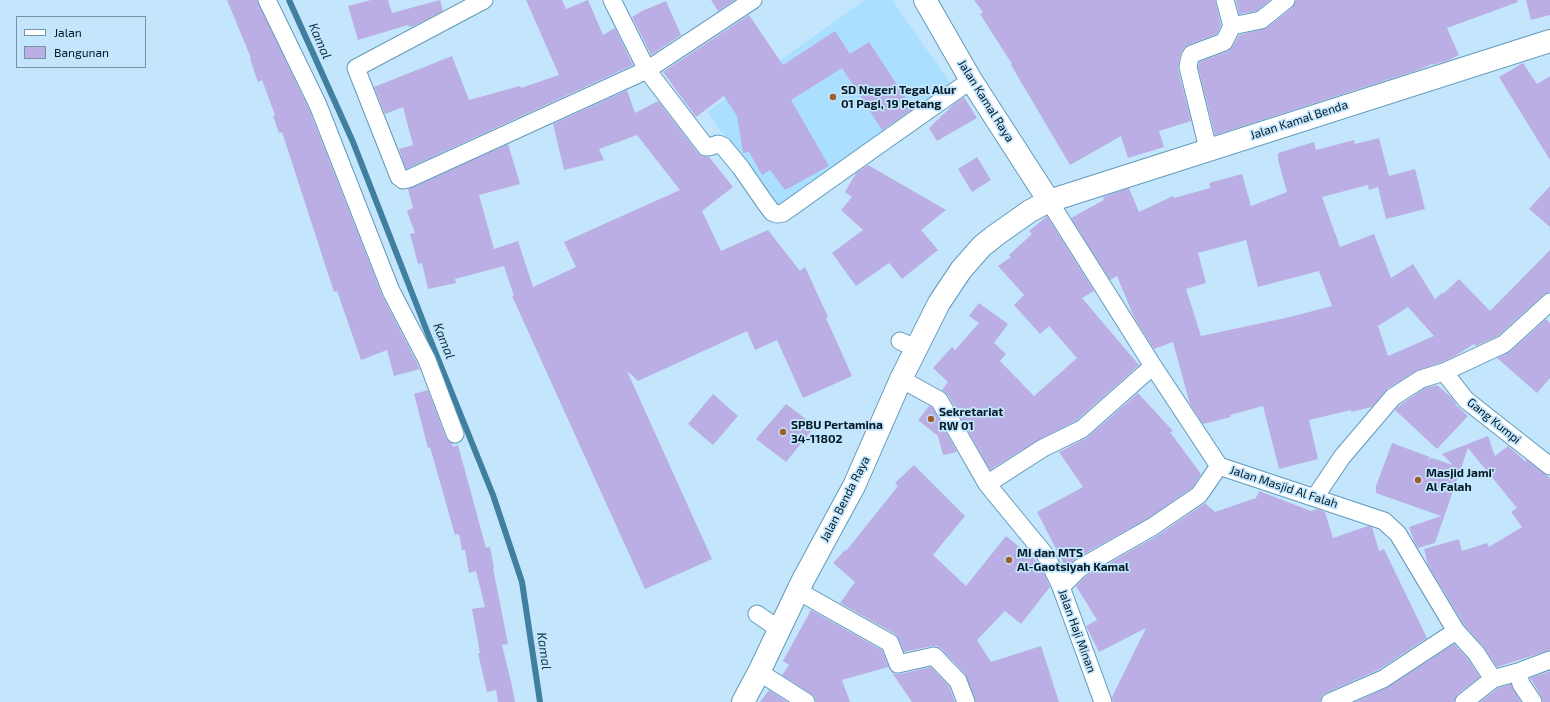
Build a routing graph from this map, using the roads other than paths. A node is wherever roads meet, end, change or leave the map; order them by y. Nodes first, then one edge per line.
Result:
1 (267, 0) edge
2 (484, 0) edge
3 (612, 0) edge
4 (753, 0) edge
5 (925, 0) edge
6 (1225, 0) edge
7 (1286, 0) edge
8 (1232, 26) junction
9 (1550, 41) edge
10 (647, 70) junction
11 (971, 80) junction
12 (1208, 150) junction
13 (1049, 201) junction
14 (1550, 302) edge
15 (1152, 366) junction
16 (1444, 372) junction
17 (901, 378) junction
18 (455, 434) dead end
19 (1219, 466) junction
20 (1550, 466) edge
21 (987, 484) junction
22 (1315, 497) junction
23 (1061, 586) junction
24 (798, 591) junction
25 (1456, 631) junction
26 (1550, 660) edge
27 (759, 672) junction
28 (1518, 672) junction
29 (1494, 679) junction
30 (743, 702) edge
31 (806, 702) edge
32 (966, 702) edge
33 (1103, 702) edge
34 (1330, 702) edge
35 (1464, 702) edge
36 (1533, 702) edge

1 - 18 street
2 - 10 street
3 - 10 street
4 - 10 street
5 - 11 main road, Jalan Kamal Raya
6 - 8 street
7 - 8 street
8 - 12 street
9 - 12 main road, Jalan Kamal Benda
10 - 11 street
11 - 13 main road, Jalan Kamal Raya
12 - 13 main road, Jalan Kamal Benda
13 - 15 street, Jalan Masjid Al Falah
13 - 17 main road, Jalan Benda Raya
14 - 16 street
15 - 19 street, Jalan Masjid Al Falah
15 - 21 street
16 - 20 street, Gang Kumpi
16 - 22 street
17 - 21 street, Jalan Haji Minan
17 - 24 main road, Jalan Benda Raya
19 - 22 street, Jalan Masjid Al Falah
19 - 23 street
21 - 23 street, Jalan Haji Minan
22 - 25 street, Jalan Masjid Al Falah
23 - 33 street, Jalan Haji Minan
24 - 27 main road, Jalan Benda Raya
24 - 32 street
25 - 29 street, Jalan Masjid Al Falah
25 - 34 street
26 - 28 street
27 - 30 main road, Jalan Benda Raya
27 - 31 street
28 - 29 street
28 - 36 street
29 - 35 street

